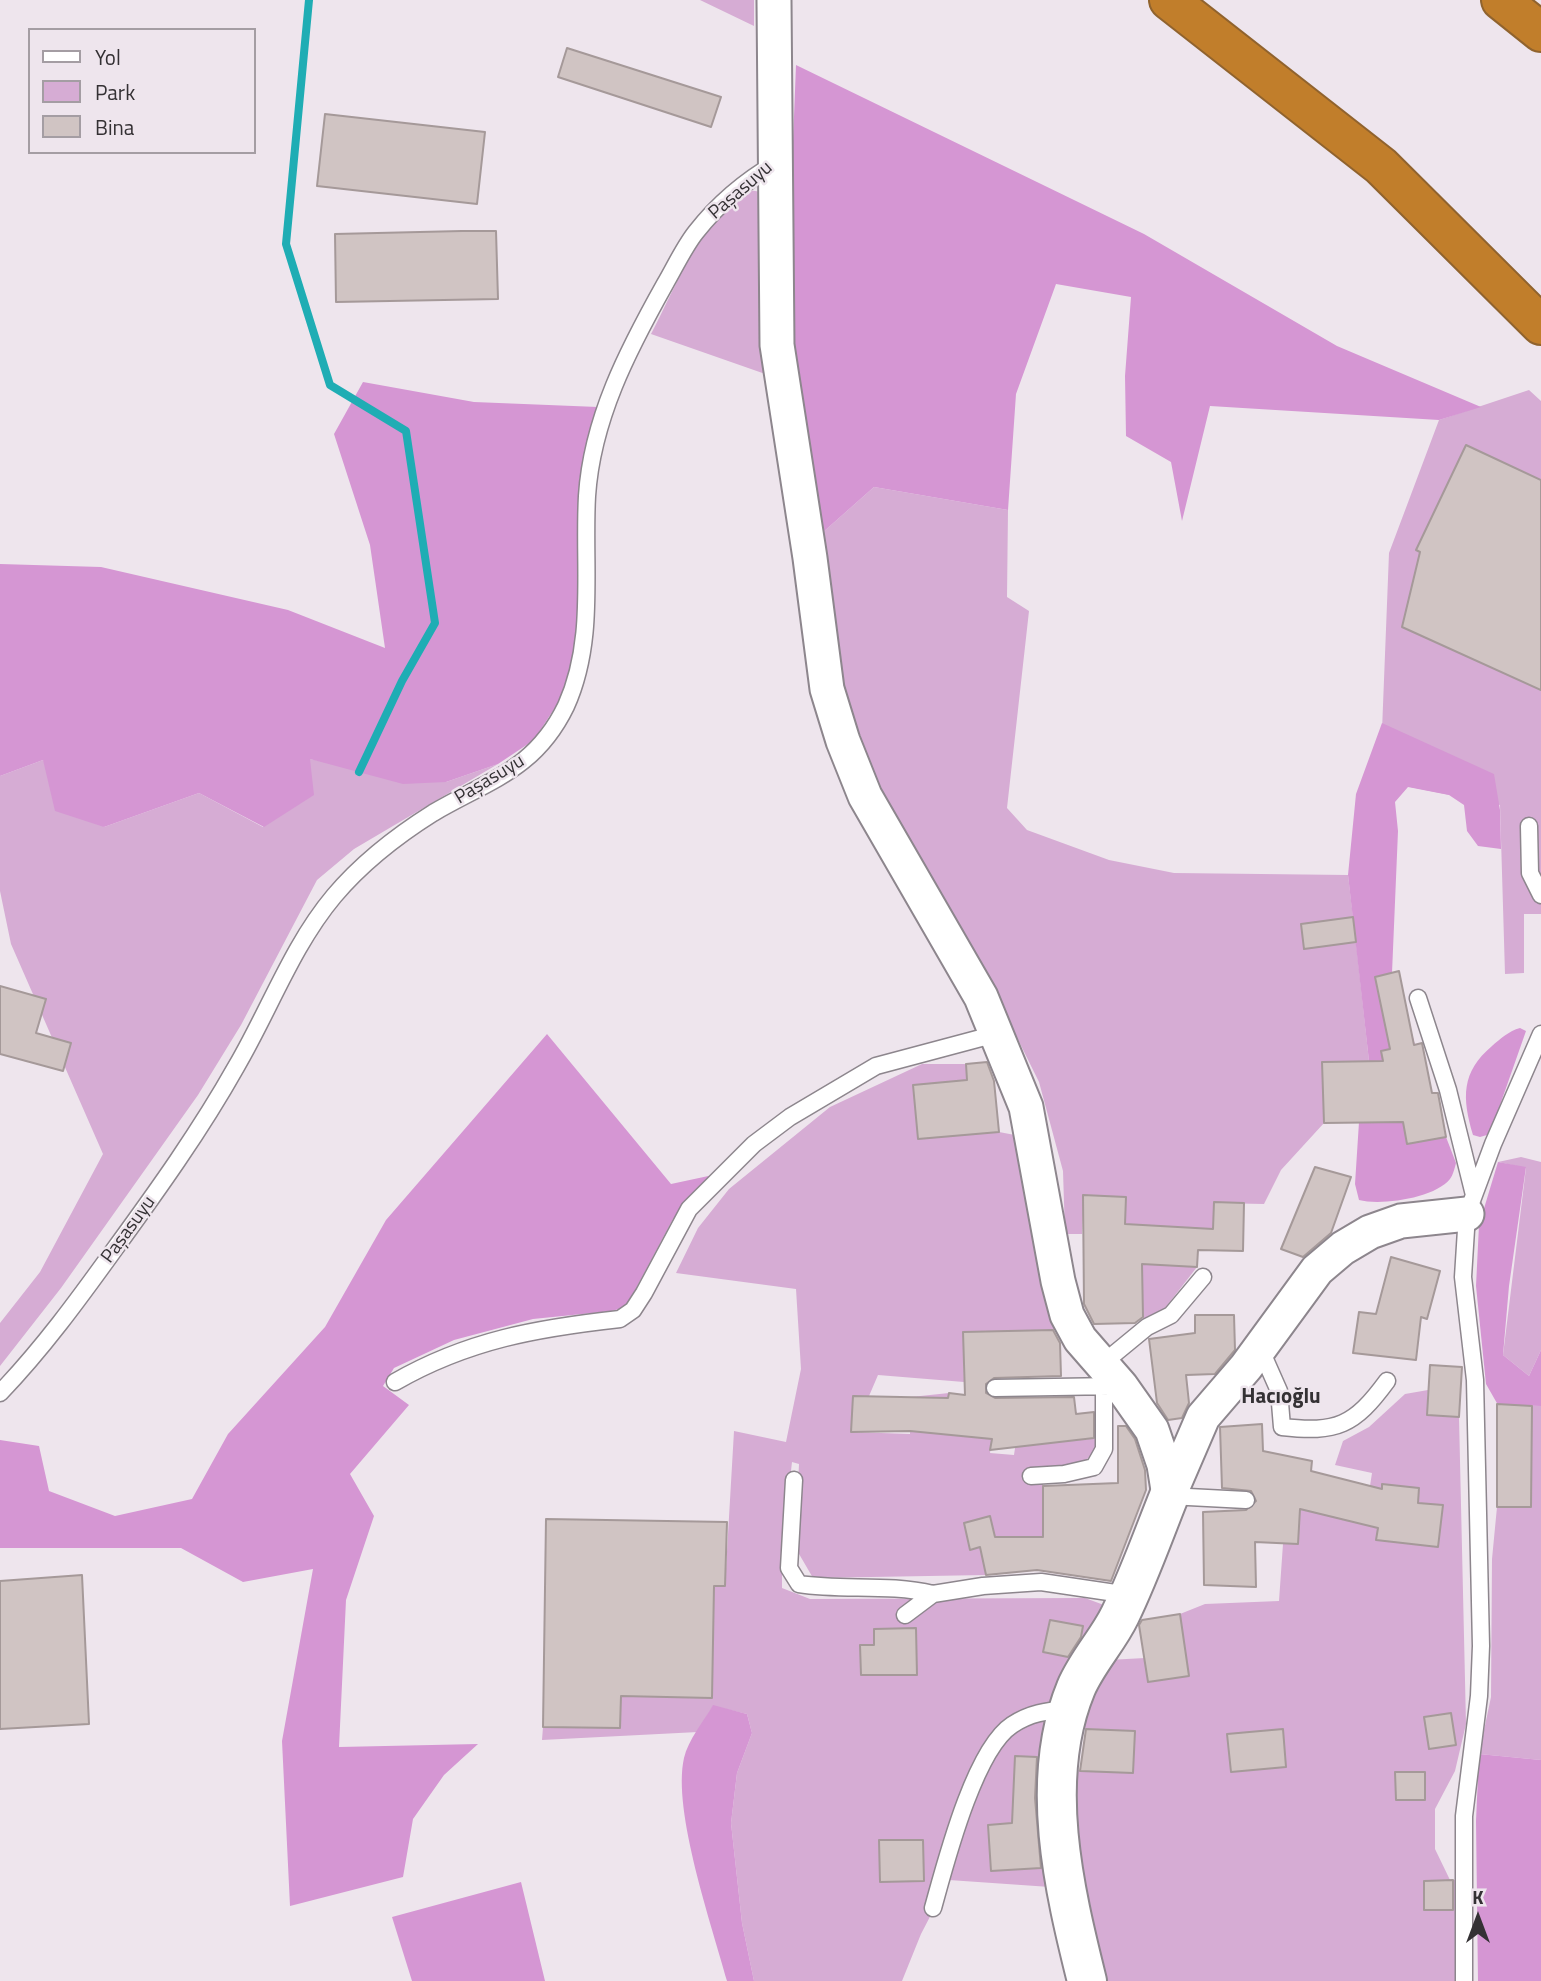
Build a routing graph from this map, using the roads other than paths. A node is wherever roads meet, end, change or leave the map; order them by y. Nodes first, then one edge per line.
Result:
1 (774, 0) edge
2 (1169, 0) edge
3 (1501, 0) edge
4 (1541, 32) edge
5 (777, 163) junction
6 (1541, 325) edge
7 (1529, 825) dead end
8 (1541, 895) edge
9 (1418, 998) dead end
10 (996, 1034) junction
11 (1541, 1034) edge
12 (1471, 1204) junction
13 (1203, 1277) dead end
14 (1260, 1348) junction
15 (1109, 1379) junction
16 (1387, 1381) dead end
17 (395, 1382) dead end
18 (995, 1388) dead end
19 (0, 1393) edge
20 (1031, 1476) dead end
21 (794, 1480) dead end
22 (1169, 1496) junction
23 (1247, 1500) dead end
24 (933, 1594) junction
25 (1129, 1595) junction
26 (905, 1615) dead end
27 (1070, 1709) junction
28 (933, 1908) dead end
29 (1087, 1981) edge
30 (1464, 1981) edge

1 - 5 street, Paşasuyu
2 - 6 highway
3 - 4 highway
5 - 10 street
5 - 19 lane, Paşasuyu
7 - 8 lane
9 - 12 lane
10 - 15 street
10 - 17 lane
11 - 12 lane
12 - 14 street
12 - 30 lane
13 - 15 lane
14 - 16 lane
14 - 22 street
15 - 18 lane
15 - 20 lane
15 - 22 street
21 - 24 lane
22 - 23 lane
22 - 25 street
24 - 25 lane
24 - 26 lane
25 - 27 street
27 - 28 lane
27 - 29 street

